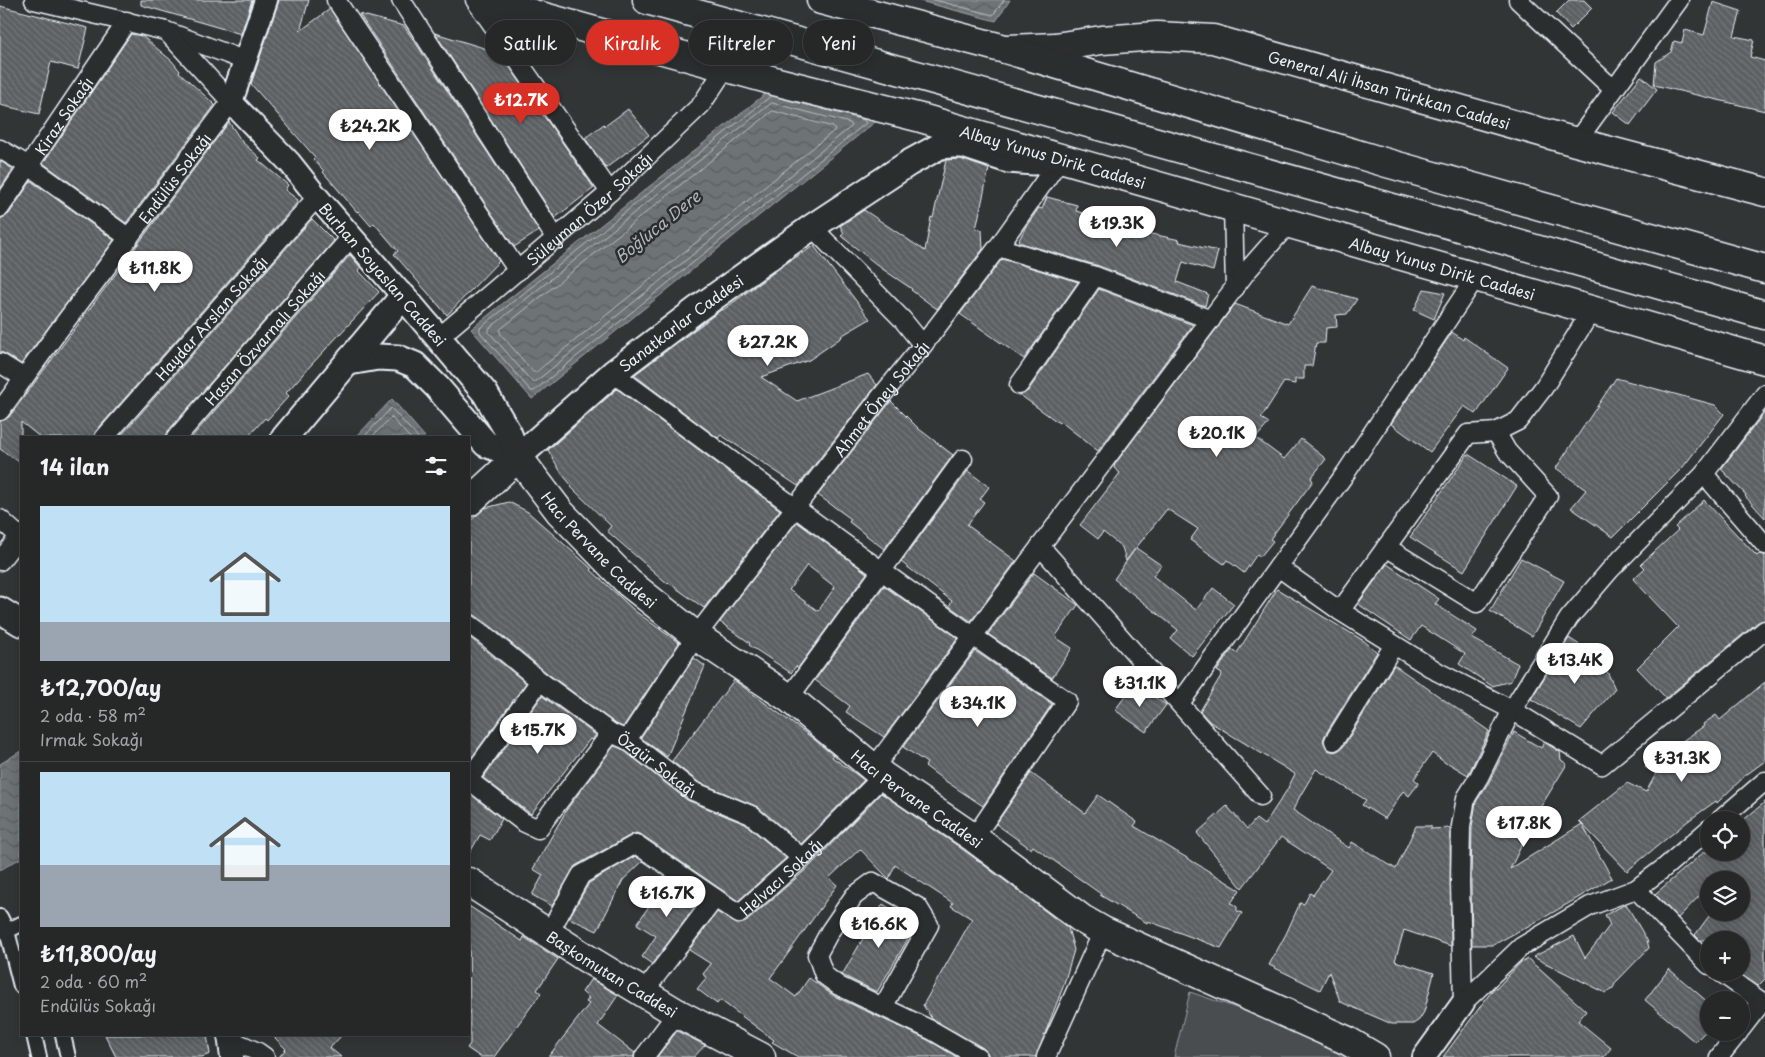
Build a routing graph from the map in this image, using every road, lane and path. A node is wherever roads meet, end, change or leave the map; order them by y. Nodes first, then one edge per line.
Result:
1 (34, 0) edge
2 (266, 0) edge
3 (336, 0) edge
4 (401, 0) edge
5 (475, 0) edge
6 (483, 0) edge
7 (646, 0) edge
8 (822, 0) edge
9 (1518, 0) edge
10 (1669, 4) edge
11 (127, 21) junction
12 (166, 31) junction
13 (1005, 49) junction
14 (246, 61) junction
15 (726, 67) junction
16 (1613, 89) junction
17 (231, 102) junction
18 (909, 115) junction
19 (1576, 142) junction
20 (0, 149) edge
21 (1061, 158) junction
22 (909, 163) junction
23 (29, 166) junction
24 (610, 192) junction
25 (1765, 192) edge
26 (317, 196) junction
27 (1233, 207) junction
28 (0, 208) edge
29 (1289, 223) junction
30 (812, 227) junction
31 (352, 236) junction
32 (129, 238) junction
33 (556, 238) junction
34 (998, 247) junction
35 (1765, 269) edge
36 (518, 271) junction
37 (1094, 276) junction
38 (1476, 277) junction
39 (1235, 288) junction
40 (403, 296) junction
41 (1592, 310) junction
42 (1765, 315) edge
43 (1211, 320) junction
44 (438, 338) junction
45 (923, 345) junction
46 (1757, 353) edge
47 (349, 362) junction
48 (0, 363) edge
49 (613, 373) junction
50 (24, 378) junction
51 (1019, 385) dead end
52 (1765, 394) edge
53 (0, 411) edge
54 (1496, 432) junction
55 (106, 436) edge
56 (178, 436) edge
57 (286, 436) edge
58 (518, 457) junction
59 (963, 459) dead end
60 (1704, 474) junction
61 (470, 501) edge
62 (795, 507) junction
63 (0, 519) edge
64 (20, 535) edge
65 (20, 537) edge
66 (1765, 545) edge
67 (1040, 546) junction
68 (1386, 547) junction
69 (0, 561) edge
70 (1278, 567) junction
71 (882, 572) junction
72 (0, 610) edge
73 (1340, 611) junction
74 (20, 622) edge
75 (470, 625) edge
76 (1765, 630) edge
77 (696, 636) junction
78 (972, 637) junction
79 (1394, 644) junction
80 (540, 681) junction
81 (789, 698) junction
82 (1180, 703) junction
83 (1512, 710) junction
84 (611, 733) junction
85 (627, 740) junction
86 (1334, 741) dead end
87 (878, 773) junction
88 (470, 778) edge
89 (470, 780) edge
90 (1765, 781) edge
91 (1261, 796) dead end
92 (1730, 811) edge
93 (974, 838) junction
94 (1700, 838) edge
95 (802, 858) junction
96 (470, 883) edge
97 (1636, 889) junction
98 (715, 898) junction
99 (0, 917) edge
100 (20, 924) edge
101 (7, 930) junction
102 (1103, 931) junction
103 (548, 933) junction
104 (1700, 955) edge
105 (1733, 981) edge
106 (20, 982) edge
107 (643, 993) junction
108 (1463, 1003) junction
109 (1764, 1003) edge
110 (883, 1007) junction
111 (677, 1013) junction
112 (1750, 1019) edge
113 (34, 1036) edge
114 (63, 1036) edge
115 (1731, 1041) edge
116 (230, 1044) edge
117 (743, 1054) edge
118 (39, 1057) edge
119 (68, 1057) edge
120 (265, 1057) edge
121 (644, 1057) edge
122 (978, 1057) edge
123 (1046, 1057) edge
124 (1375, 1057) edge
125 (1424, 1057) edge
126 (1719, 1057) edge

1 - 11 street
2 - 14 street, Endülüs Sokağı
3 - 36 street
4 - 33 street
5 - 24 street
6 - 15 main road, Albay Yunus Dirik Caddesi
7 - 42 main road
8 - 13 main road
9 - 16 street
10 - 16 street
11 - 12 street
11 - 23 street, Kiraz Sokağı
12 - 14 street
12 - 17 street
13 - 19 main road, General Ali İhsan Türkkan Caddesi
13 - 35 main road
14 - 17 street, Endülüs Sokağı
15 - 18 main road, Albay Yunus Dirik Caddesi
15 - 24 street, Süleyman Özer Sokağı
16 - 19 street
17 - 26 street, Burhan Soyaslan Caddesi
17 - 32 street, Endülüs Sokağı
18 - 21 main road, Albay Yunus Dirik Caddesi
18 - 22 main road
19 - 25 main road, General Ali İhsan Türkkan Caddesi
20 - 23 street
21 - 22 main road, Sanatkarlar Caddesi
21 - 27 main road, Albay Yunus Dirik Caddesi
21 - 34 street, Ahmet Öney Sokağı
22 - 30 main road, Sanatkarlar Caddesi
23 - 28 street, Kiraz Sokağı
23 - 32 street
24 - 33 street, Süleyman Özer Sokağı
26 - 31 street, Burhan Soyaslan Caddesi
26 - 55 street, Haydar Arslan Sokağı
27 - 29 main road, Albay Yunus Dirik Caddesi
27 - 39 street
29 - 38 main road, Albay Yunus Dirik Caddesi
29 - 39 street, Helvacı Sokağı
30 - 45 street
30 - 49 main road, Sanatkarlar Caddesi
31 - 40 street, Burhan Soyaslan Caddesi
31 - 56 street, Hasan Özvarnalı Sokağı
32 - 50 street, Endülüs Sokağı
33 - 36 street, Süleyman Özer Sokağı
34 - 37 street
34 - 45 street, Ahmet Öney Sokağı
36 - 44 street, Süleyman Özer Sokağı
37 - 43 street
37 - 51 street
38 - 41 main road, Albay Yunus Dirik Caddesi
38 - 70 street
39 - 43 street, Helvacı Sokağı
40 - 44 main road, Burhan Soyaslan Caddesi
40 - 47 main road
41 - 46 main road, Albay Yunus Dirik Caddesi
41 - 54 street
43 - 67 street, Helvacı Sokağı
44 - 58 main road, Burhan Soyaslan Caddesi
45 - 62 street, Ahmet Öney Sokağı
47 - 57 main road
47 - 58 main road
48 - 50 street
49 - 58 main road, Sanatkarlar Caddesi
49 - 62 street
50 - 53 street, Endülüs Sokağı
52 - 60 street
54 - 68 street
54 - 68 street
58 - 61 main road, Sanatkarlar Caddesi
58 - 77 main road, Hacı Pervane Caddesi
59 - 71 street
60 - 66 street
60 - 83 street
62 - 71 street
62 - 77 street, Ahmet Öney Sokağı
63 - 64 street
65 - 69 street
67 - 78 street, Helvacı Sokağı
67 - 82 street
68 - 73 street
70 - 73 street
70 - 82 street
71 - 78 street
71 - 81 street
72 - 74 main road
73 - 79 street
75 - 80 street, Özgür Sokağı
76 - 83 street
77 - 81 main road, Hacı Pervane Caddesi
77 - 85 street, Ahmet Öney Sokağı
78 - 87 street, Helvacı Sokağı
78 - 93 street
79 - 83 street
79 - 86 street
80 - 84 street, Özgür Sokağı
80 - 88 street
81 - 87 main road, Hacı Pervane Caddesi
82 - 91 street
83 - 108 street
84 - 85 street, Özgür Sokağı
84 - 89 street
85 - 95 street, Özgür Sokağı
87 - 93 main road, Hacı Pervane Caddesi
87 - 95 street, Helvacı Sokağı
90 - 92 street
93 - 102 main road, Hacı Pervane Caddesi
94 - 97 street
95 - 98 street, Helvacı Sokağı
96 - 103 main road, Başkomutan Caddesi
97 - 104 street
97 - 108 street
98 - 103 street
98 - 107 street, Helvacı Sokağı
99 - 101 street
100 - 101 street
101 - 106 street
102 - 123 street
102 - 124 main road, Hacı Pervane Caddesi
103 - 107 main road, Başkomutan Caddesi
105 - 109 street
107 - 111 main road, Başkomutan Caddesi
108 - 125 street
109 - 112 street
110 - 110 street
110 - 122 street
111 - 117 main road, Başkomutan Caddesi
111 - 121 street
113 - 118 street
114 - 119 street
115 - 126 street
116 - 120 street

